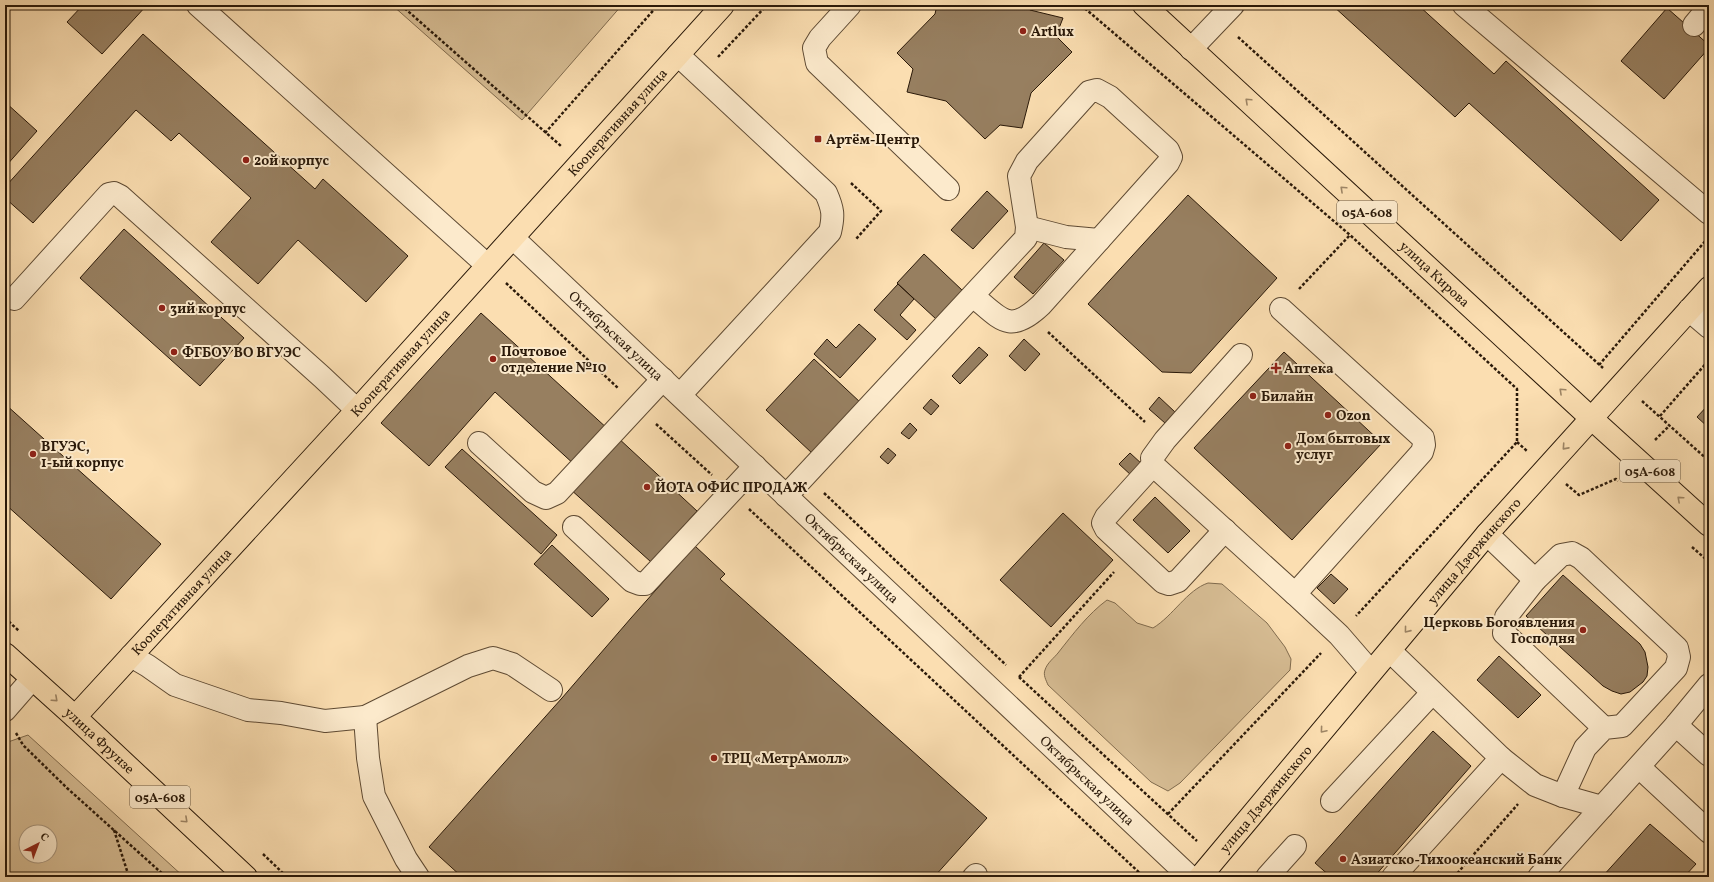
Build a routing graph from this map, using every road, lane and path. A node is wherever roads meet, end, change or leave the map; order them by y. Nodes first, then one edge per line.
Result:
1 (198, 5) edge
2 (401, 5) edge
3 (658, 5) edge
4 (723, 5) edge
5 (767, 5) edge
6 (850, 5) edge
7 (1081, 5) edge
8 (1144, 5) edge
9 (1464, 5) edge
10 (1709, 6) edge
11 (1226, 12) edge
12 (1694, 25) dead end
13 (1191, 49) junction
14 (678, 55) junction
15 (724, 62) dead end
16 (545, 133) junction
17 (582, 162) junction
18 (847, 179) dead end
19 (948, 190) dead end
20 (1709, 213) edge
21 (1026, 227) junction
22 (1350, 235) junction
23 (1709, 237) edge
24 (513, 238) junction
25 (855, 240) dead end
26 (1099, 240) junction
27 (494, 273) junction
28 (1709, 288) edge
29 (973, 296) junction
30 (14, 299) dead end
31 (1281, 309) joint
32 (1689, 310) junction
33 (1030, 315) junction
34 (1709, 327) edge
35 (1241, 354) dead end
36 (1709, 360) edge
37 (1599, 365) junction
38 (662, 379) junction
39 (1622, 384) junction
40 (680, 395) junction
41 (637, 406) junction
42 (357, 410) junction
43 (1660, 416) junction
44 (1591, 418) junction
45 (1165, 440) junction
46 (1517, 442) junction
47 (479, 443) dead end
48 (1709, 461) edge
49 (1153, 465) junction
50 (755, 466) junction
51 (1546, 468) junction
52 (806, 475) junction
53 (1622, 484) dead end
54 (730, 492) junction
55 (786, 496) junction
56 (1709, 525) edge
57 (574, 527) dead end
58 (1225, 530) junction
59 (1486, 534) junction
60 (1692, 546) dead end
61 (1132, 553) junction
62 (1709, 562) edge
63 (1535, 580) junction
64 (1295, 594) junction
65 (1339, 635) junction
66 (1390, 651) junction
67 (5, 654) edge
68 (131, 656) junction
69 (1008, 666) dead end
70 (1014, 672) dead end
71 (1371, 672) junction
72 (1019, 677) junction
73 (32, 679) junction
74 (1709, 685) edge
75 (551, 690) dead end
76 (1432, 693) junction
77 (75, 717) junction
78 (365, 717) junction
79 (9, 718) edge
80 (1676, 725) junction
81 (1604, 728) junction
82 (1709, 755) edge
83 (1501, 758) junction
84 (1639, 767) junction
85 (1535, 785) junction
86 (1563, 796) junction
87 (1332, 801) dead end
88 (1602, 807) junction
89 (1168, 814) junction
90 (114, 829) junction
91 (1709, 832) edge
92 (1295, 846) dead end
93 (1216, 858) junction
94 (129, 877) edge
95 (166, 877) edge
96 (246, 877) edge
97 (418, 877) edge
98 (1144, 877) edge
99 (1190, 877) edge
100 (1200, 877) edge
101 (1267, 877) edge
102 (1393, 877) edge
103 (1454, 877) edge
104 (1539, 877) edge

1 - 27 street
2 - 16 path
3 - 16 path
4 - 14 main road, Кооперативная улица
5 - 15 path
6 - 19 street
7 - 22 path
8 - 13 main road, улица Кирова / 05А-608
9 - 20 street
10 - 12 street
11 - 13 street
11 - 37 path
44 -> 13 main road, улица Кирова / 05А-608
14 - 17 main road, Кооперативная улица
14 - 40 street
16 - 17 path
17 - 24 main road, Кооперативная улица
18 - 25 path
21 - 26 street
21 - 26 street
21 - 29 street
22 - 31 path
22 - 46 path
23 - 37 path
24 - 27 main road, Кооперативная улица
24 - 38 street, Октябрьская улица
26 - 33 street
27 - 41 path
27 - 42 main road, Кооперативная улица
28 - 32 main road, улица Дзержинского
29 - 33 street
29 - 52 street
30 - 42 street
31 - 64 street
32 - 34 street
32 - 39 main road, улица Дзержинского
33 - 45 path
35 - 45 street
36 - 43 path
37 - 39 path
38 - 40 street, Октябрьская улица
38 - 41 street
39 - 43 path
39 - 44 main road, улица Дзержинского
40 - 50 street, Октябрьская улица
41 - 47 street
41 - 54 path
42 - 68 main road, Кооперативная улица
43 - 48 path
44 -> 51 main road, улица Дзержинского
56 -> 44 main road, улица Кирова / 05А-608
45 - 49 street
46 - 51 path
46 - 65 path
49 - 58 street
49 - 61 street
50 - 54 street
50 - 55 street, Октябрьская улица
51 - 53 path
51 - 59 main road, улица Дзержинского
52 - 55 street
52 - 69 path
54 - 57 street
54 - 98 path
55 - 99 street, Октябрьская улица
58 - 61 street
58 - 64 street
59 - 63 street
59 -> 66 main road, улица Дзержинского
60 - 62 path
61 - 72 path
63 - 81 street
63 - 81 street
64 - 65 street
65 - 71 street
65 - 89 path
66 - 71 main road, улица Дзержинского
66 - 76 street
67 - 73 main road, улица Фрунзе / 05А-608
68 - 77 main road, Кооперативная улица
68 - 78 street
70 - 72 path
71 -> 93 main road, улица Дзержинского
72 - 89 path
73 -> 77 main road, улица Фрунзе / 05А-608
73 - 79 street
74 - 80 street
75 - 78 street
76 - 83 street
76 - 87 street
77 -> 96 main road, улица Фрунзе / 05А-608
78 - 97 street
79 - 90 path
80 - 82 street
80 - 84 street
81 - 86 street
83 - 85 street
83 - 102 street
84 - 88 street
84 - 91 street
85 - 86 street
85 - 103 path
86 - 88 street
88 - 104 street
89 - 93 path
90 - 94 path
90 - 95 path
92 - 101 street
93 - 100 main road, улица Дзержинского

